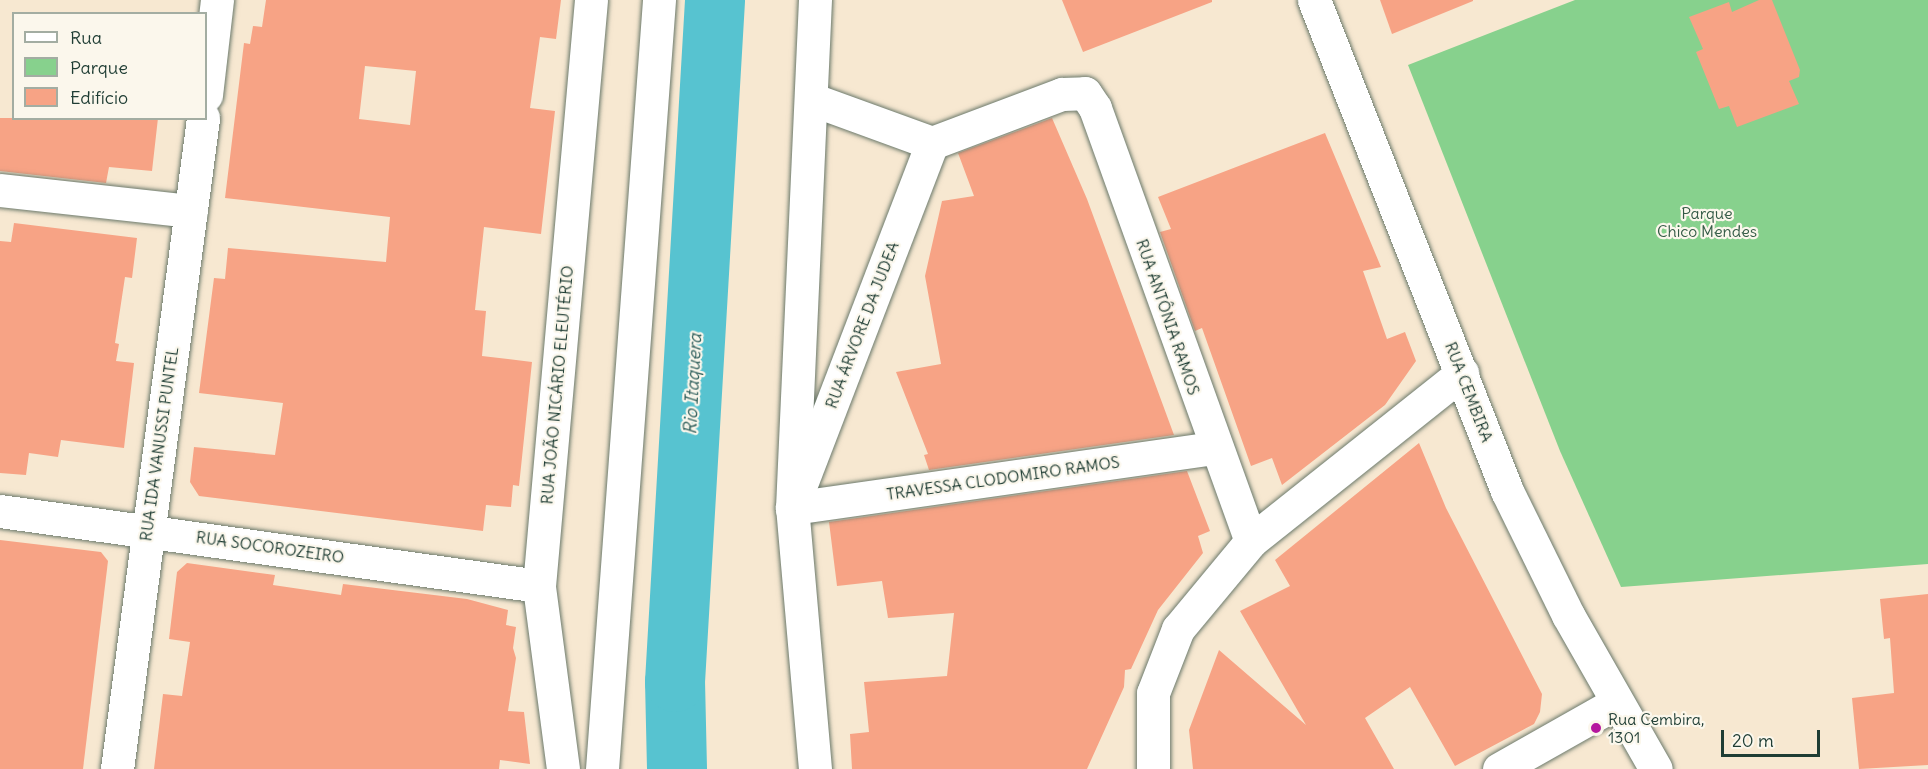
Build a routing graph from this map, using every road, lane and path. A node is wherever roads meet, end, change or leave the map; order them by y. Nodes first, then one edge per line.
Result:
1 (217, 0) edge
2 (591, 0) edge
3 (659, 0) edge
4 (815, 0) edge
5 (1314, 0) edge
6 (207, 86) edge
7 (811, 99) junction
8 (203, 120) edge
9 (932, 143) junction
10 (0, 190) edge
11 (191, 211) junction
12 (1462, 373) junction
13 (1214, 447) junction
14 (792, 507) junction
15 (0, 511) edge
16 (147, 530) junction
17 (1251, 542) junction
18 (539, 586) junction
19 (1616, 703) junction
20 (117, 769) edge
21 (563, 769) edge
22 (602, 769) edge
23 (815, 769) edge
24 (1153, 769) edge
25 (1499, 769) edge
26 (1656, 769) edge

1 - 6 street
2 - 18 street, RUA JOÃO NICÁRIO ELEUTÉRIO
3 - 22 street
4 - 7 street
5 - 12 street, RUA CEMBIRA
7 - 9 street
7 - 14 street
8 - 11 street, RUA IDA VANUSSI PUNTEL
9 - 13 street, RUA ANTÔNIA RAMOS
9 - 14 street, RUA ÁRVORE DA JUDEA
10 - 11 street
11 - 16 street, RUA IDA VANUSSI PUNTEL
12 - 17 street
12 - 19 street, RUA CEMBIRA
13 - 14 street, TRAVESSA CLODOMIRO RAMOS
13 - 17 street, RUA ANTÔNIA RAMOS
14 - 23 street
15 - 16 street, RUA SOCOROZEIRO
16 - 18 street, RUA SOCOROZEIRO
16 - 20 street, RUA IDA VANUSSI PUNTEL
17 - 24 street
18 - 21 street, RUA JOÃO NICÁRIO ELEUTÉRIO
19 - 25 street
19 - 26 street, RUA CEMBIRA

